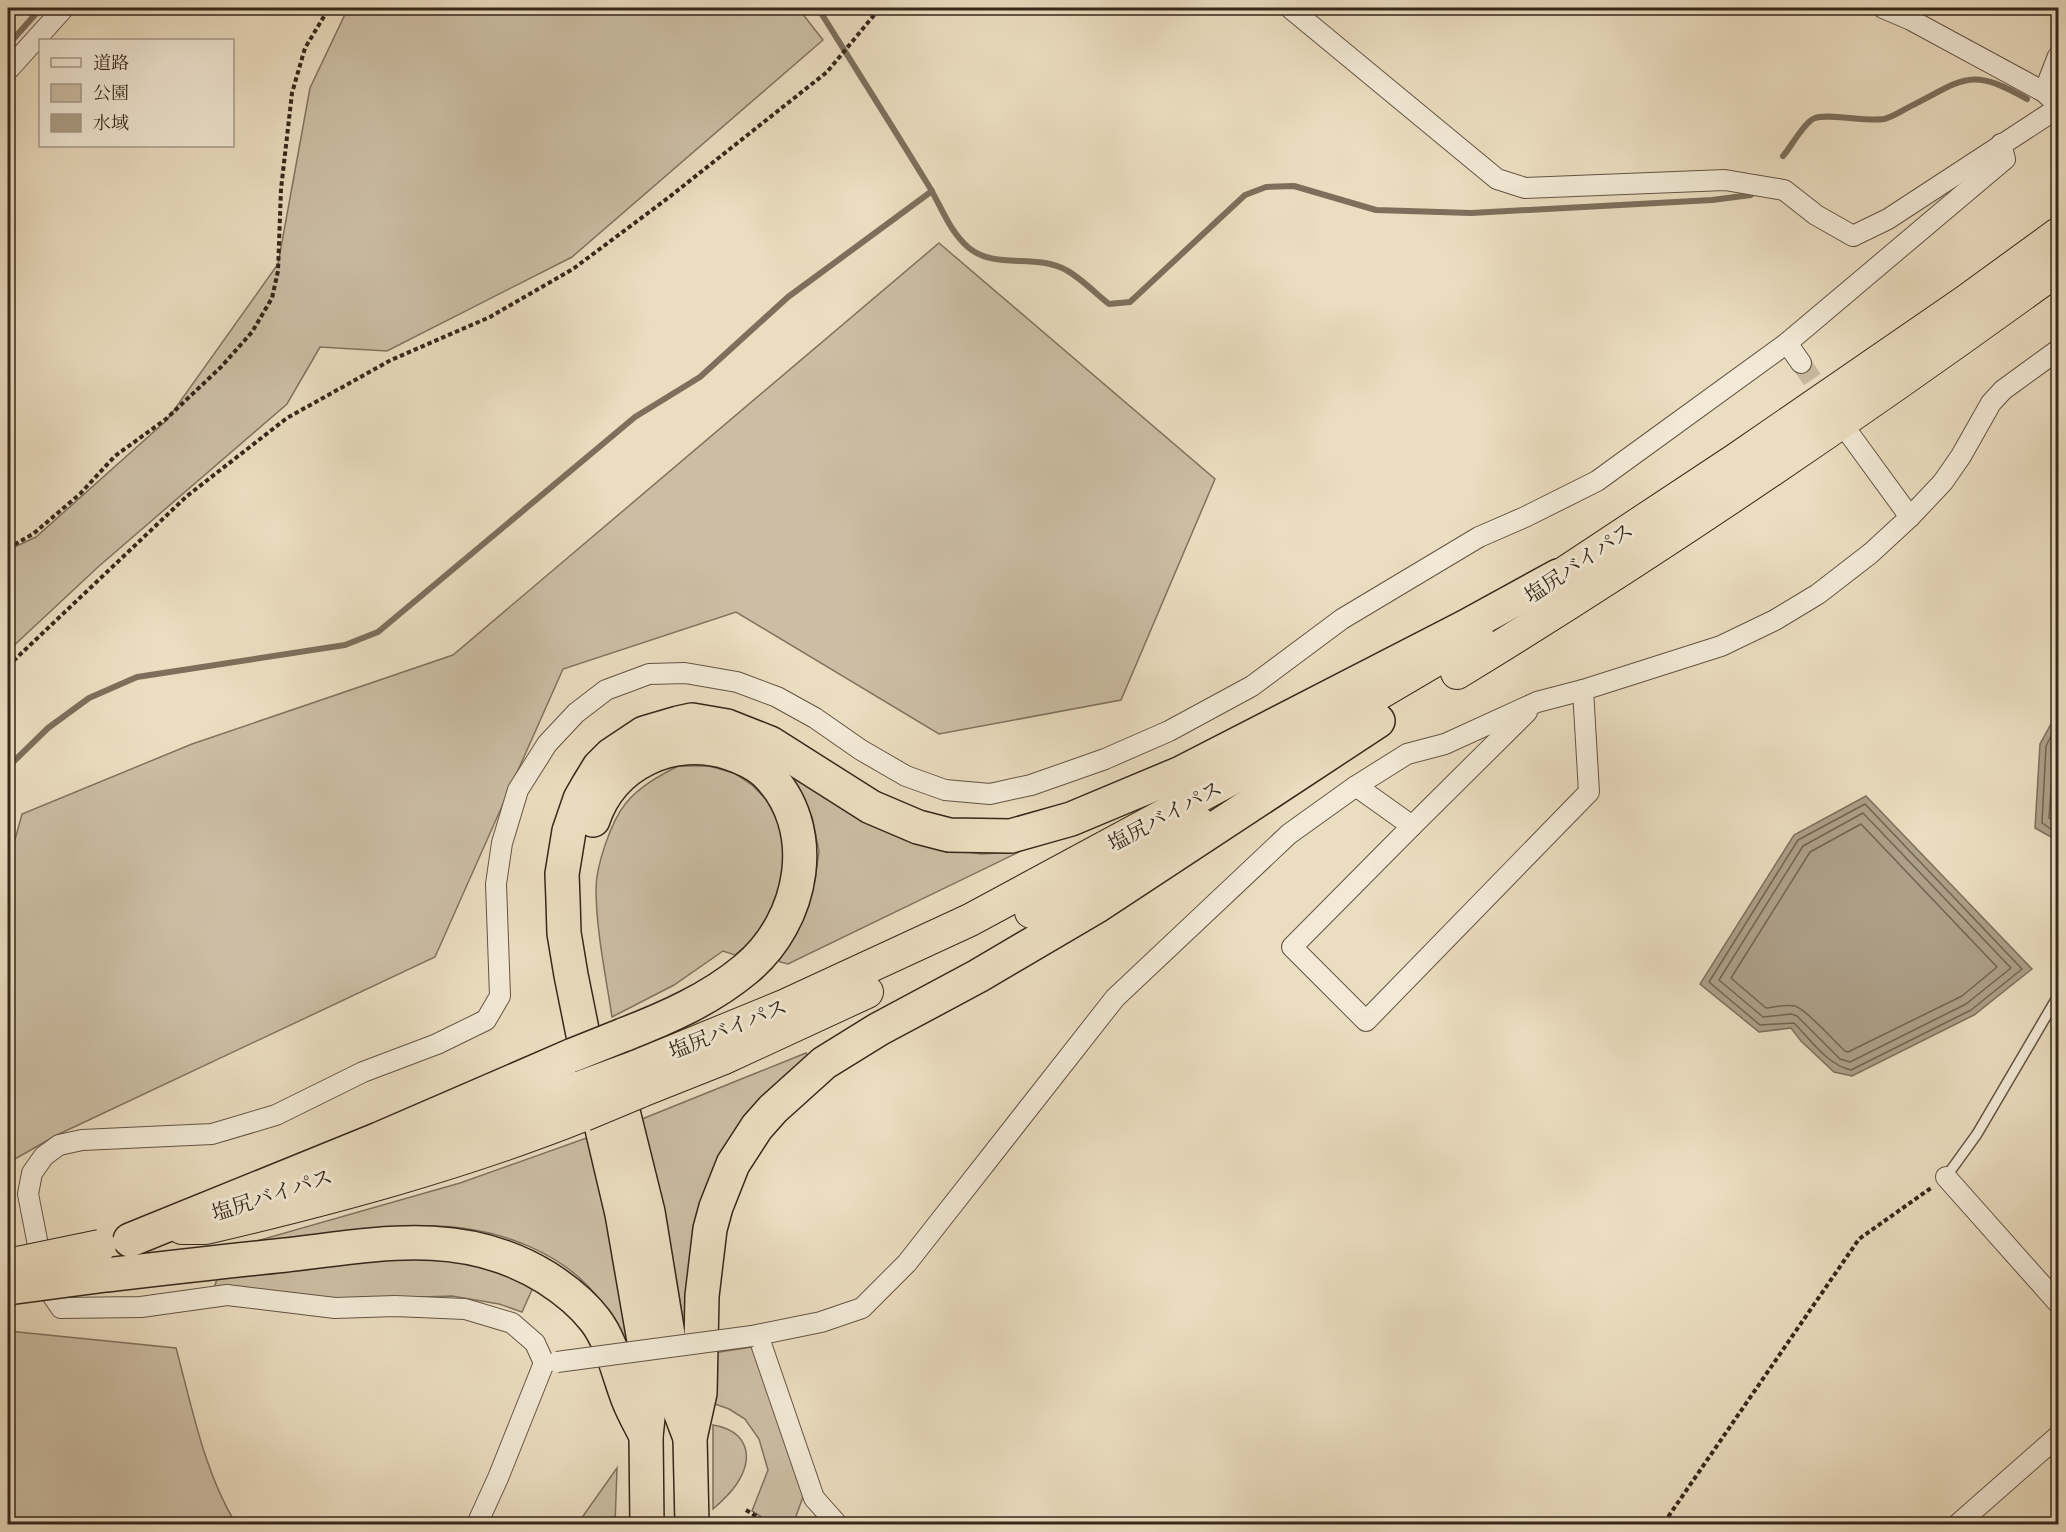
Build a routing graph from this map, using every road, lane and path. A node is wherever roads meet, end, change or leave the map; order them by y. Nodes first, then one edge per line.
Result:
1 (63, 8) edge
2 (329, 8) edge
3 (880, 8) edge
4 (1290, 8) edge
5 (1883, 8) edge
6 (2058, 56) edge
7 (8, 70) edge
8 (2054, 102) edge
9 (2001, 144) junction
10 (2058, 222) edge
11 (2058, 234) edge
12 (2058, 268) edge
13 (1966, 301) junction
14 (1787, 343) junction
15 (2058, 350) edge
16 (1801, 363) tunnel mouth
17 (1848, 432) dead end
18 (1910, 517) junction
19 (8, 548) edge
20 (1558, 576) junction
21 (8, 666) edge
22 (1583, 690) junction
23 (1537, 702) junction
24 (1378, 721) junction
25 (1356, 786) junction
26 (1412, 826) junction
27 (2058, 996) edge
28 (637, 1080) junction
29 (1946, 1177) junction
30 (112, 1254) junction
31 (8, 1265) edge
32 (8, 1288) edge
33 (2058, 1303) edge
34 (755, 1335) junction
35 (550, 1362) junction
36 (646, 1436) junction
37 (2058, 1436) edge
38 (690, 1438) junction
39 (746, 1510) dead end
40 (647, 1523) edge
41 (690, 1523) edge
42 (477, 1524) edge
43 (769, 1524) edge
44 (837, 1524) edge
45 (1668, 1524) edge
46 (1958, 1524) edge

1 - 7 street
2 - 19 path
3 - 21 path
4 - 9 street
5 - 8 street
6 - 8 street
8 - 9 street
9 - 14 street
10 - 13 street
11 - 13 highway, 塩尻バイパス
12 - 24 highway, 塩尻バイパス
13 - 20 highway, 塩尻バイパス
14 - 16 street
14 - 35 street
15 - 18 street
17 - 18 street
18 - 22 street
20 - 28 highway, 塩尻バイパス
20 - 36 highway
22 - 23 street
22 - 26 street
23 - 25 street
23 - 26 street
24 - 28 highway, 塩尻バイパス
24 - 38 highway
25 - 26 street
25 - 34 street
27 - 29 lane
28 - 30 highway, 塩尻バイパス, bridge
29 - 33 street
29 - 45 path
30 - 31 highway, 塩尻バイパス, bridge
30 - 32 highway, bridge
30 - 36 highway
30 - 38 highway, bridge
34 - 35 street, bridge
34 - 44 street
35 - 42 street
36 - 40 highway
37 - 46 street
38 - 41 highway
39 - 43 path

